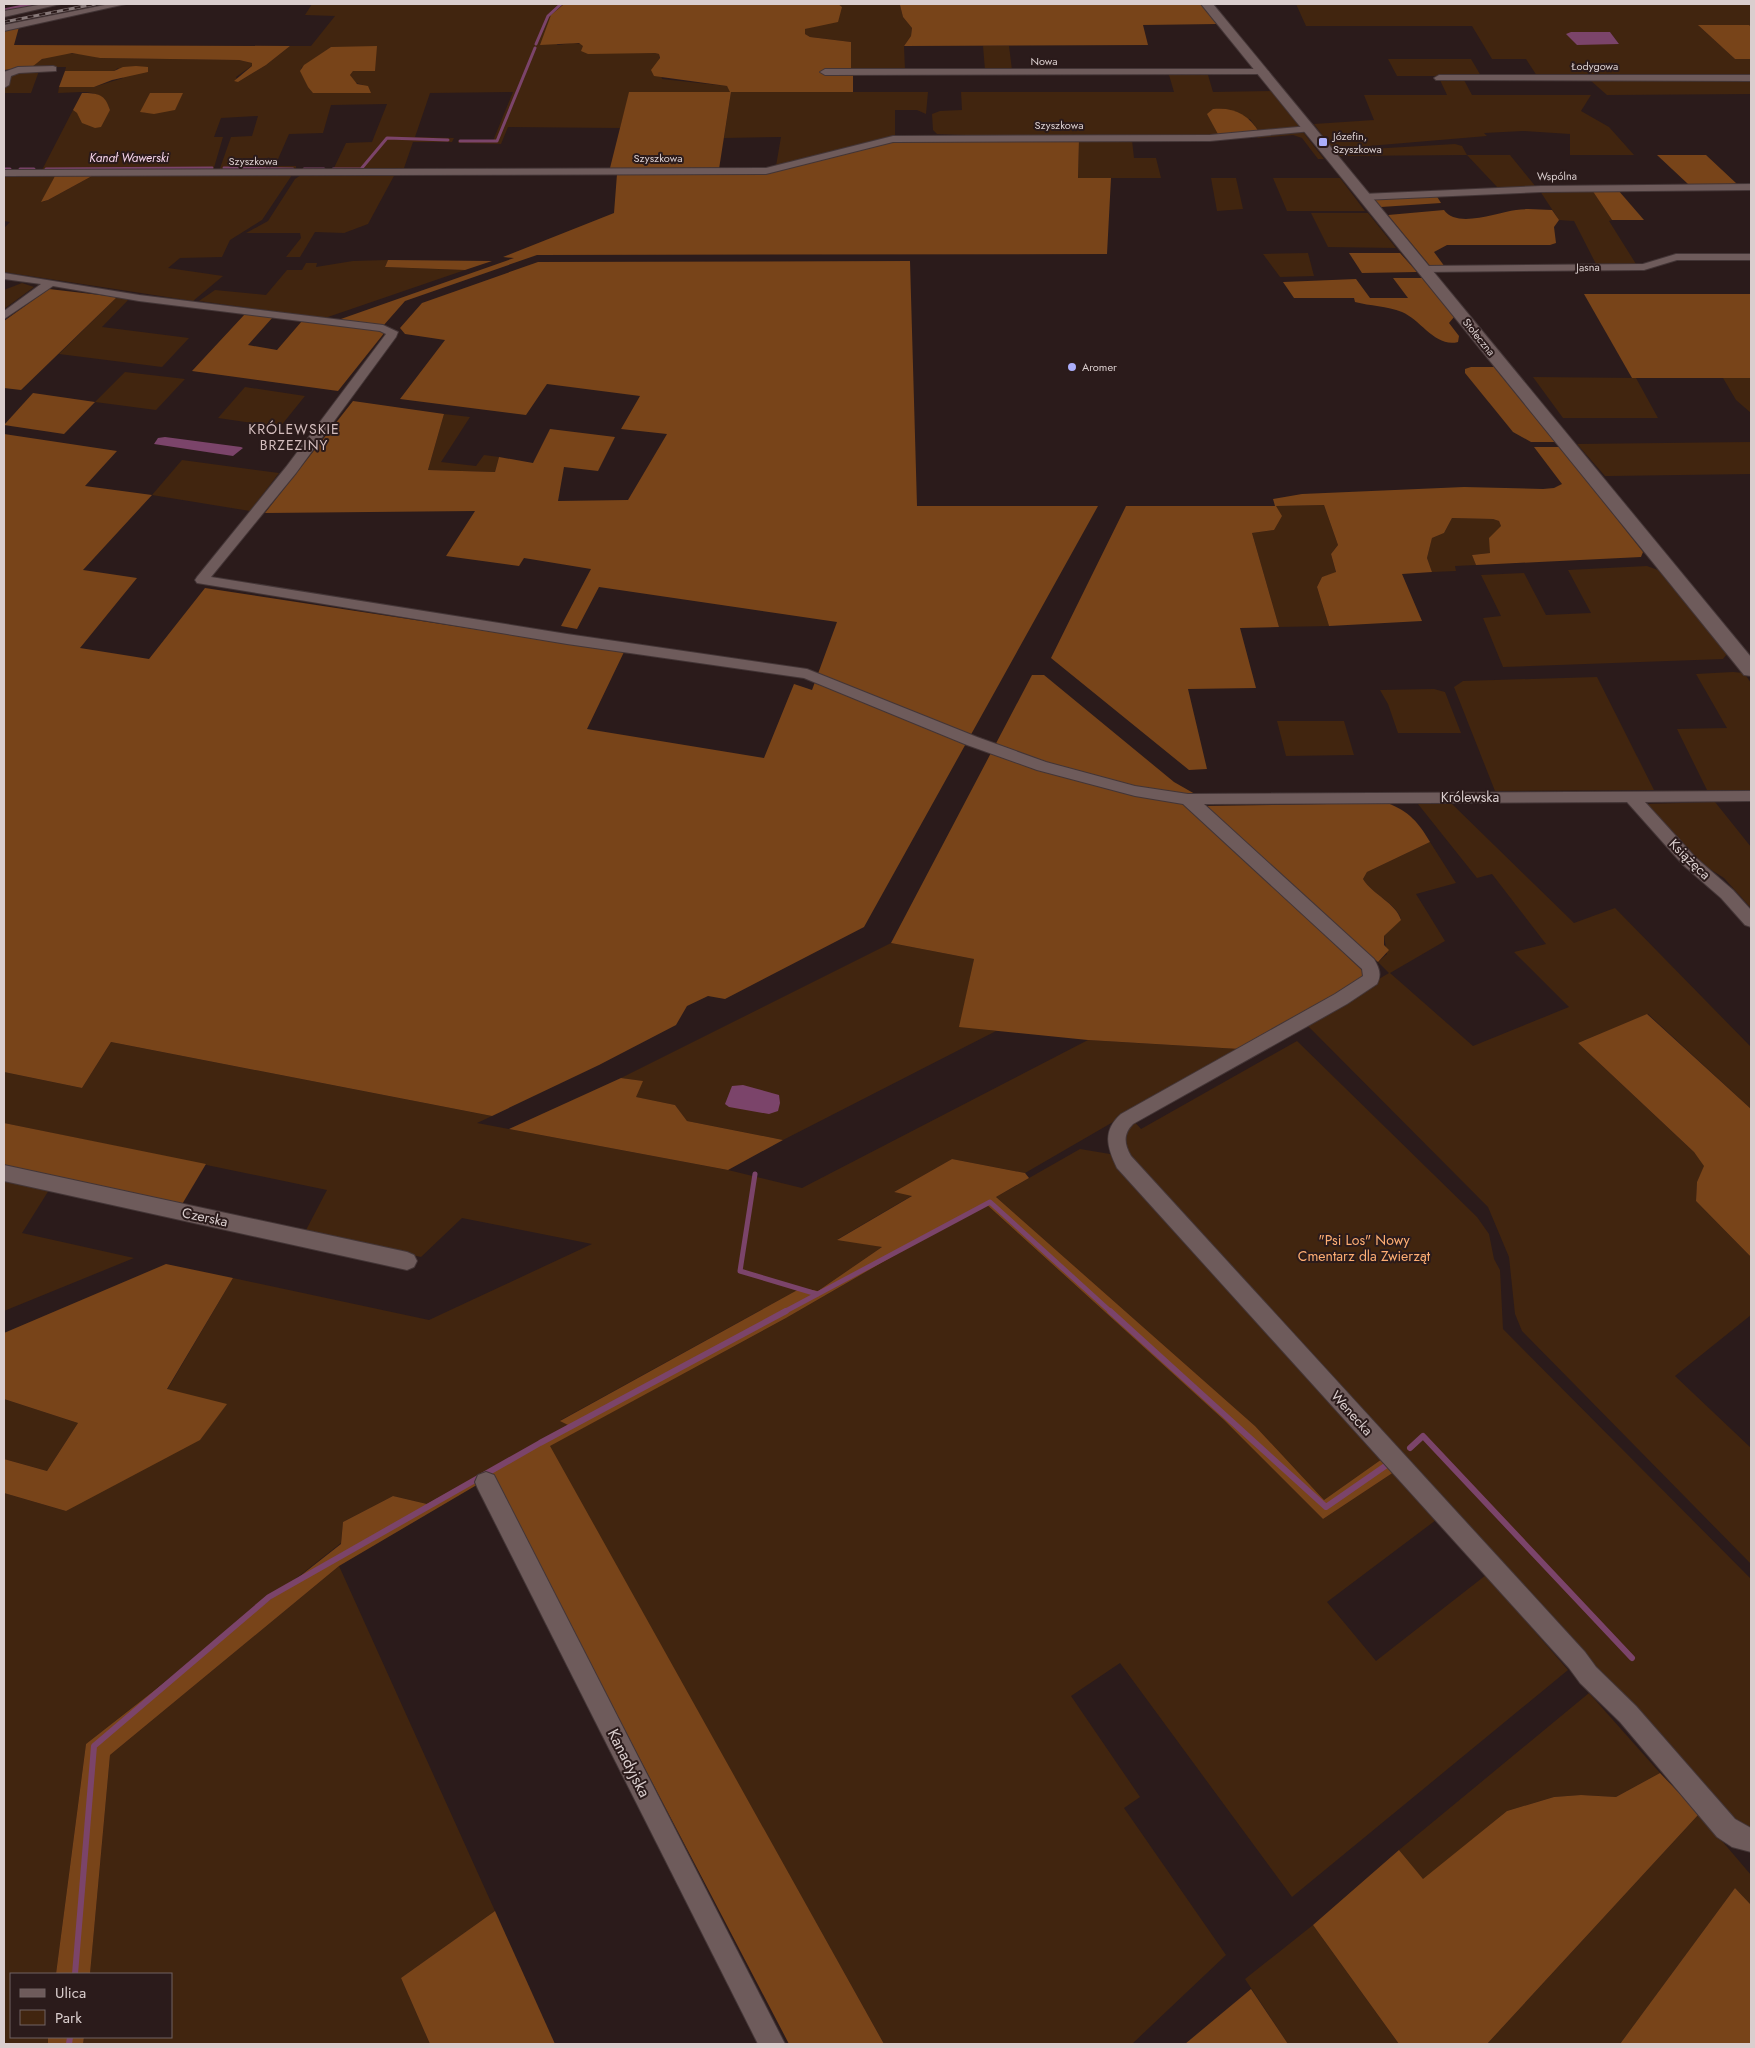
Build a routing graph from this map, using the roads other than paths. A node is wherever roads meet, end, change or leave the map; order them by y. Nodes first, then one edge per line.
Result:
1 (56, 4) edge
2 (122, 4) edge
3 (1207, 4) edge
4 (4, 14) edge
5 (4, 28) edge
6 (53, 69) dead end
7 (825, 72) dead end
8 (1264, 72) junction
9 (1439, 78) dead end
10 (1751, 78) edge
11 (4, 85) edge
12 (1309, 129) junction
13 (4, 173) edge
14 (1751, 187) edge
15 (1363, 197) junction
16 (1751, 257) edge
17 (1423, 269) junction
18 (4, 276) edge
19 (51, 282) junction
20 (4, 316) edge
21 (1751, 670) edge
22 (1630, 796) junction
23 (1751, 796) edge
24 (1188, 799) junction
25 (1751, 921) edge
26 (4, 1173) edge
27 (407, 1261) dead end
28 (486, 1482) dead end
29 (1751, 1840) edge
30 (772, 2044) edge

1 - 4 street
2 - 5 street
3 - 8 street, Stołeczna
6 - 11 street
7 - 8 street, Nowa
8 - 12 street, Stołeczna
9 - 10 street, Łodygowa
12 - 13 street, Szyszkowa
12 - 15 street, Stołeczna
14 - 15 street, Wspólna
15 - 17 street, Stołeczna
16 - 17 street, Jasna
17 - 21 street, Stołeczna
18 - 19 street
19 - 20 street
19 - 24 street, Królewska
22 - 23 street, Królewska
22 - 24 street, Królewska
22 - 25 street, Książęca
24 - 29 street, Wenecka
26 - 27 street, Czerska
28 - 30 street, Kanadyjska

